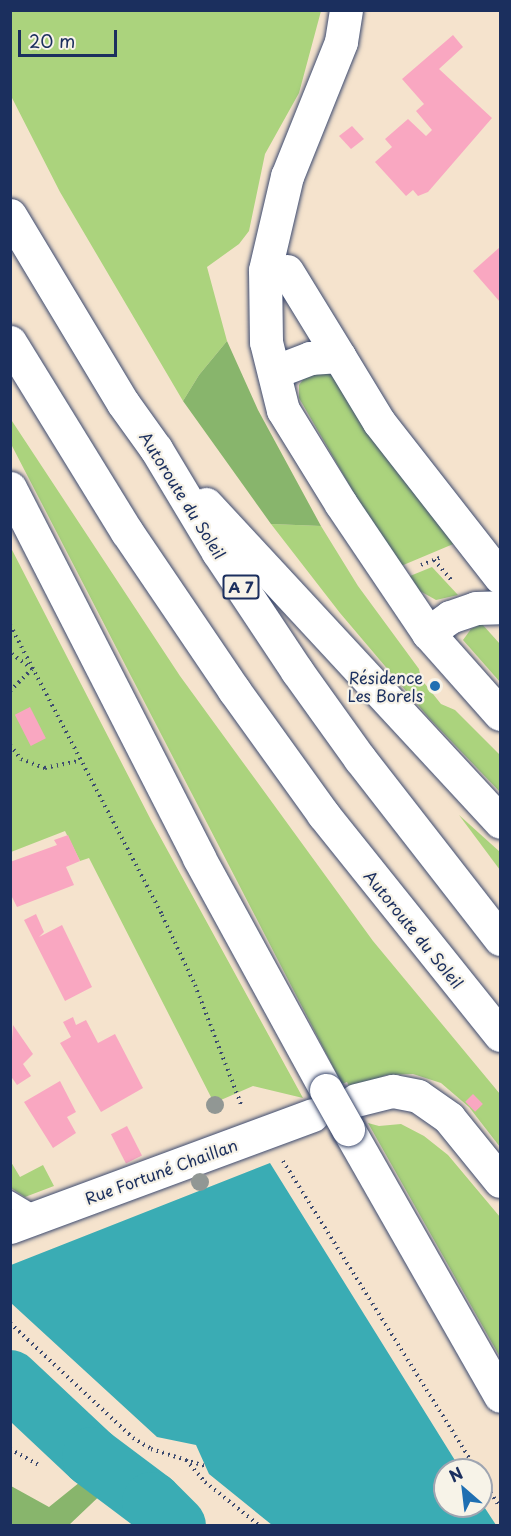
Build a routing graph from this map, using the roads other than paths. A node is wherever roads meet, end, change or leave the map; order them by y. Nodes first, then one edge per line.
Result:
1 (346, 10) edge
2 (10, 214) edge
3 (287, 271) dead end
4 (10, 342) edge
5 (339, 356) junction
6 (274, 372) junction
7 (156, 449) junction
8 (10, 488) edge
9 (501, 577) edge
10 (501, 607) edge
11 (428, 633) junction
12 (501, 714) edge
13 (501, 822) edge
14 (501, 939) edge
15 (501, 1035) edge
16 (319, 1102) junction
17 (352, 1115) junction
18 (501, 1181) edge
19 (10, 1200) edge
20 (24, 1222) edge
21 (501, 1396) edge

1 - 6 main road
2 - 7 main road, Autoroute du Soleil / A 7
3 - 5 main road
4 - 15 main road, Autoroute du Soleil
5 - 6 main road
5 - 9 main road
6 - 11 main road
7 - 13 main road
7 - 14 main road, Autoroute du Soleil / A 7
8 - 16 main road
10 - 11 main road
11 - 12 main road
16 - 17 main road, bridge
16 - 20 main road, Rue Fortuné Chaillan
17 - 18 main road
17 - 21 main road
19 - 20 lane

